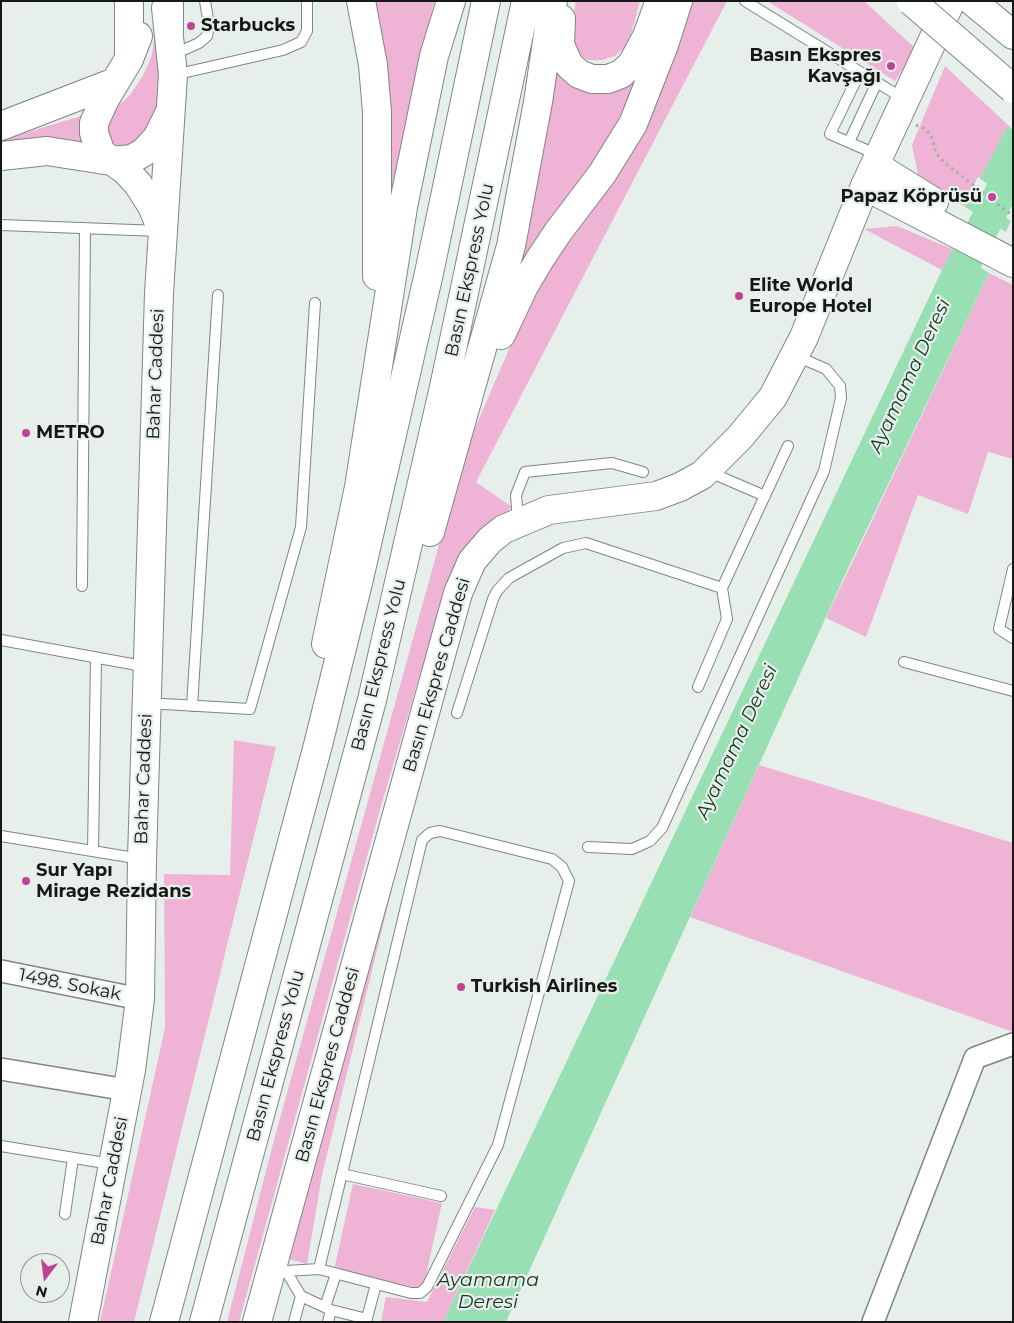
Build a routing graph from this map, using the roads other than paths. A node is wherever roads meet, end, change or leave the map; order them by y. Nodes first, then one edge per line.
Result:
1 (129, 1) edge
2 (142, 1) edge
3 (164, 1) edge
4 (169, 1) edge
5 (205, 1) edge
6 (307, 1) edge
7 (361, 1) edge
8 (451, 1) edge
9 (486, 1) edge
10 (526, 1) edge
11 (553, 1) edge
12 (563, 1) edge
13 (659, 1) edge
14 (678, 1) edge
15 (745, 1) edge
16 (911, 1) edge
17 (951, 1) edge
18 (972, 1) edge
19 (1013, 35) edge
20 (171, 54) junction
21 (129, 59) junction
22 (860, 72) junction
23 (115, 82) junction
24 (877, 82) junction
25 (1013, 89) edge
26 (910, 113) junction
27 (169, 114) junction
28 (1, 126) edge
29 (849, 142) junction
30 (1, 156) edge
31 (111, 161) junction
32 (874, 170) junction
33 (905, 196) junction
34 (1, 225) edge
35 (85, 228) junction
36 (162, 232) junction
37 (1013, 248) edge
38 (1013, 263) edge
39 (218, 295) dead end
40 (315, 303) dead end
41 (795, 355) junction
42 (375, 376) junction
43 (459, 424) junction
44 (788, 446) dead end
45 (706, 471) junction
46 (643, 472) dead end
47 (765, 496) junction
48 (518, 521) junction
49 (1013, 569) edge
50 (82, 586) dead end
51 (722, 588) junction
52 (1013, 638) edge
53 (1, 640) edge
54 (96, 658) junction
55 (904, 662) dead end
56 (148, 667) junction
57 (698, 687) dead end
58 (1013, 691) edge
59 (372, 700) junction
60 (146, 703) junction
61 (192, 706) junction
62 (457, 713) dead end
63 (318, 745) junction
64 (1, 836) edge
65 (588, 847) dead end
66 (93, 851) junction
67 (142, 859) junction
68 (1, 972) edge
69 (140, 999) junction
70 (1013, 1044) edge
71 (1, 1069) edge
72 (128, 1090) junction
73 (1, 1146) edge
74 (73, 1158) junction
75 (113, 1164) junction
76 (342, 1174) junction
77 (441, 1196) dead end
78 (65, 1214) dead end
79 (279, 1269) junction
80 (319, 1269) junction
81 (336, 1274) junction
82 (376, 1284) junction
83 (301, 1296) junction
84 (328, 1308) junction
85 (366, 1320) edge
86 (83, 1322) edge
87 (164, 1322) edge
88 (204, 1322) edge
89 (257, 1322) edge
90 (294, 1322) edge
91 (328, 1322) edge
92 (873, 1322) edge

1 - 21 main road
2 - 21 main road
3 - 20 main road
4 - 20 main road
5 - 20 lane
6 - 20 lane
7 - 42 main road
8 - 42 main road
9 - 63 main road
10 - 59 main road, Basın Ekspress Yolu
11 - 43 main road
12 - 13 main road
14 - 43 main road
15 - 22 lane
16 - 25 main road, bridge
17 - 26 main road, Basın Ekspres Caddesi
18 - 19 main road
20 - 27 main road
21 - 23 main road
22 - 24 lane
22 - 29 lane
23 - 28 main road
23 - 31 main road
24 - 26 lane
24 - 29 lane
26 - 32 main road, Basın Ekspres Caddesi
27 - 31 main road
27 - 36 main road, Bahar Caddesi
29 - 32 lane
30 - 31 main road
31 - 36 main road
32 - 33 main road
32 - 41 main road, Basın Ekspres Caddesi
33 - 37 main road
33 - 38 main road
34 - 35 lane
35 - 36 lane
35 - 50 lane
36 - 56 main road, Bahar Caddesi
39 - 61 lane
40 - 61 lane
41 - 45 main road, Basın Ekspres Caddesi
41 - 65 lane
42 - 63 main road
43 - 59 main road
44 - 47 lane
45 - 47 lane
45 - 48 main road, Basın Ekspres Caddesi
46 - 48 lane
47 - 51 lane
48 - 79 main road, Basın Ekspres Caddesi
49 - 52 lane
51 - 57 lane
51 - 62 lane
53 - 54 lane
54 - 56 lane
54 - 66 lane
55 - 58 lane
56 - 60 main road, Bahar Caddesi
59 - 88 main road, Basın Ekspress Yolu
60 - 61 lane
60 - 67 main road, Bahar Caddesi
63 - 87 main road
64 - 66 lane
66 - 67 lane
67 - 69 main road, Bahar Caddesi
68 - 69 street, 1498. Sokak
69 - 72 main road, Bahar Caddesi
70 - 92 street
71 - 72 street
72 - 75 main road, Bahar Caddesi
73 - 74 lane
74 - 75 lane
74 - 78 lane
75 - 86 main road, Bahar Caddesi
76 - 77 lane
76 - 80 lane
76 - 82 lane
79 - 80 lane
79 - 83 lane
79 - 89 main road, Basın Ekspres Caddesi
80 - 81 lane
81 - 82 lane
81 - 84 lane
82 - 85 lane
83 - 84 lane
83 - 90 lane
84 - 85 lane
84 - 91 lane

